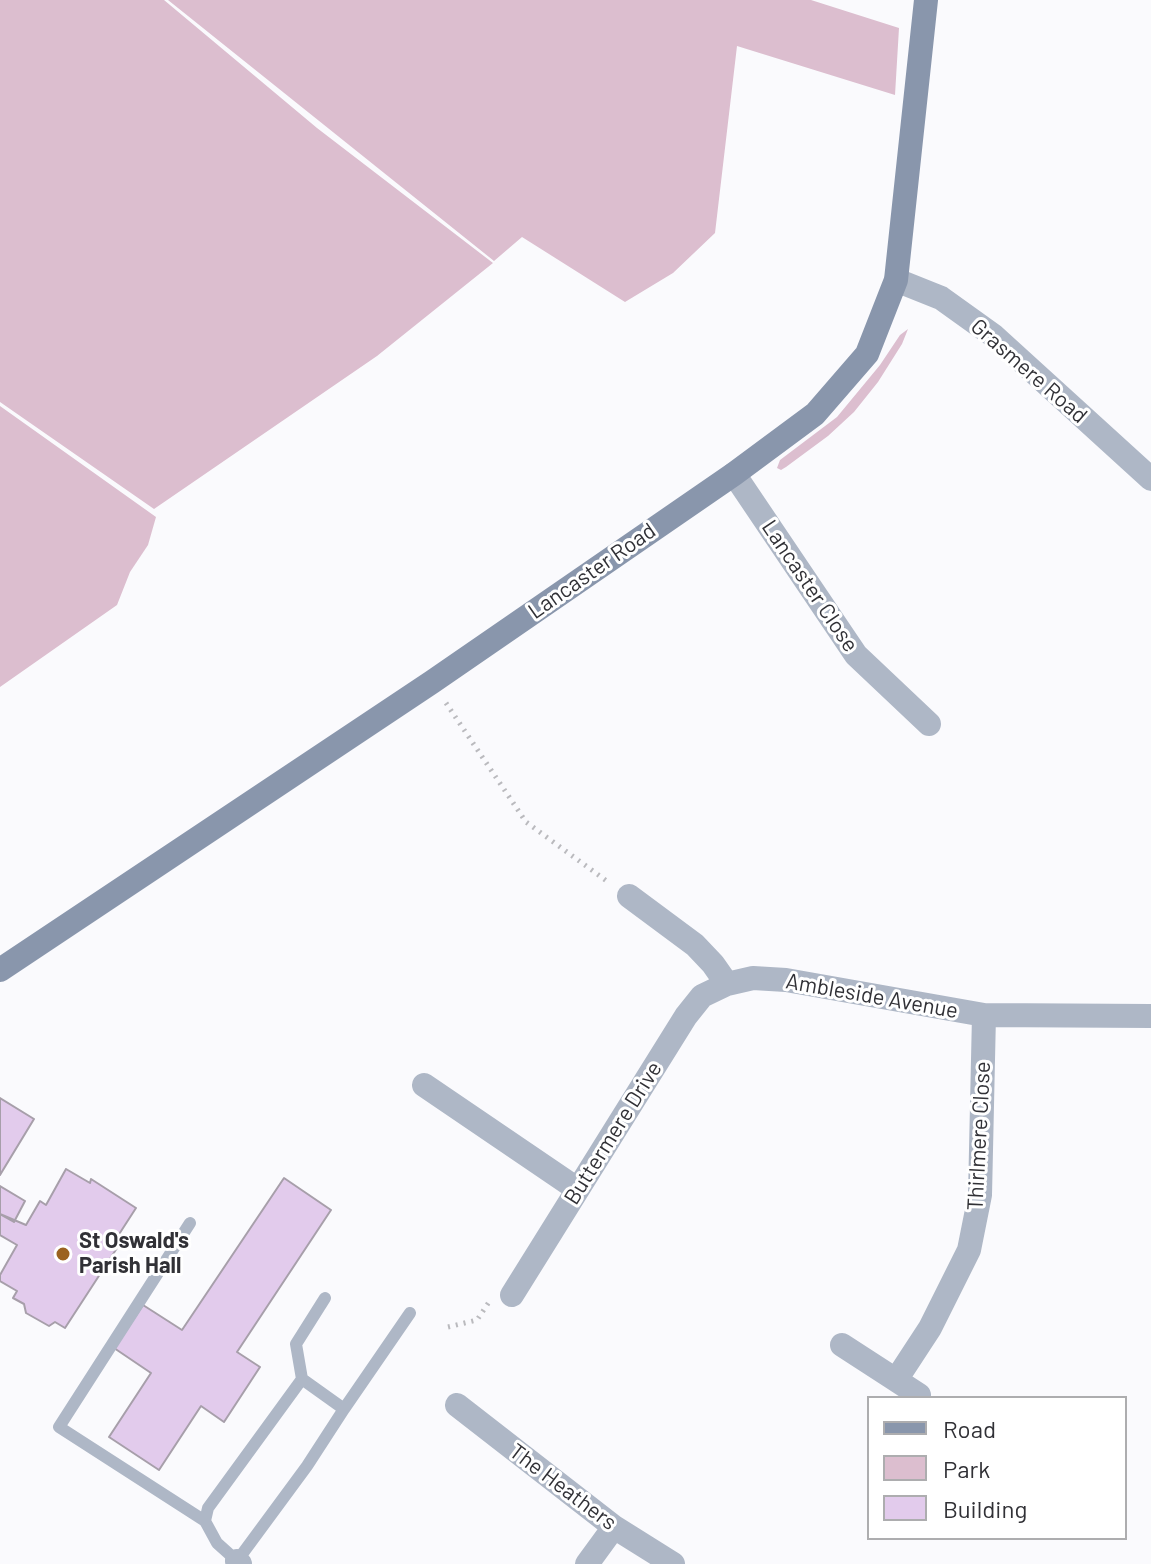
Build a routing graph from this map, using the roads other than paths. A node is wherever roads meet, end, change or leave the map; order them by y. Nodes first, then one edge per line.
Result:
1 (926, 0) edge
2 (896, 280) junction
3 (734, 474) junction
4 (1151, 479) edge
5 (929, 724) dead end
6 (629, 896) road end
7 (0, 970) edge
8 (727, 984) junction
9 (984, 1015) junction
10 (1151, 1016) edge
11 (424, 1085) dead end
12 (577, 1189) junction
13 (190, 1223) dead end
14 (512, 1295) road end
15 (325, 1298) dead end
16 (410, 1313) dead end
17 (842, 1345) dead end
18 (302, 1379) junction
19 (896, 1380) junction
20 (919, 1395) dead end
21 (457, 1405) dead end
22 (344, 1409) junction
23 (205, 1521) junction
24 (614, 1527) junction
25 (239, 1563) edge
26 (587, 1564) edge
27 (673, 1564) edge

1 - 2 main road, Lancaster Road
2 - 3 main road, Lancaster Road
2 - 4 street, Grasmere Road
3 - 5 street, Lancaster Close
3 - 7 main road, Lancaster Road
6 - 8 street
8 - 9 street, Ambleside Avenue
8 - 12 street, Buttermere Drive
9 - 10 street, Ambleside Avenue
9 - 19 street, Thirlmere Close
11 - 12 street
12 - 14 street, Buttermere Drive
13 - 23 lane
15 - 18 lane
16 - 22 lane
17 - 19 street
18 - 22 lane
18 - 23 lane
19 - 20 street
21 - 24 street, The Heathers
22 - 25 lane
23 - 25 lane
24 - 26 street
24 - 27 street, The Heathers

